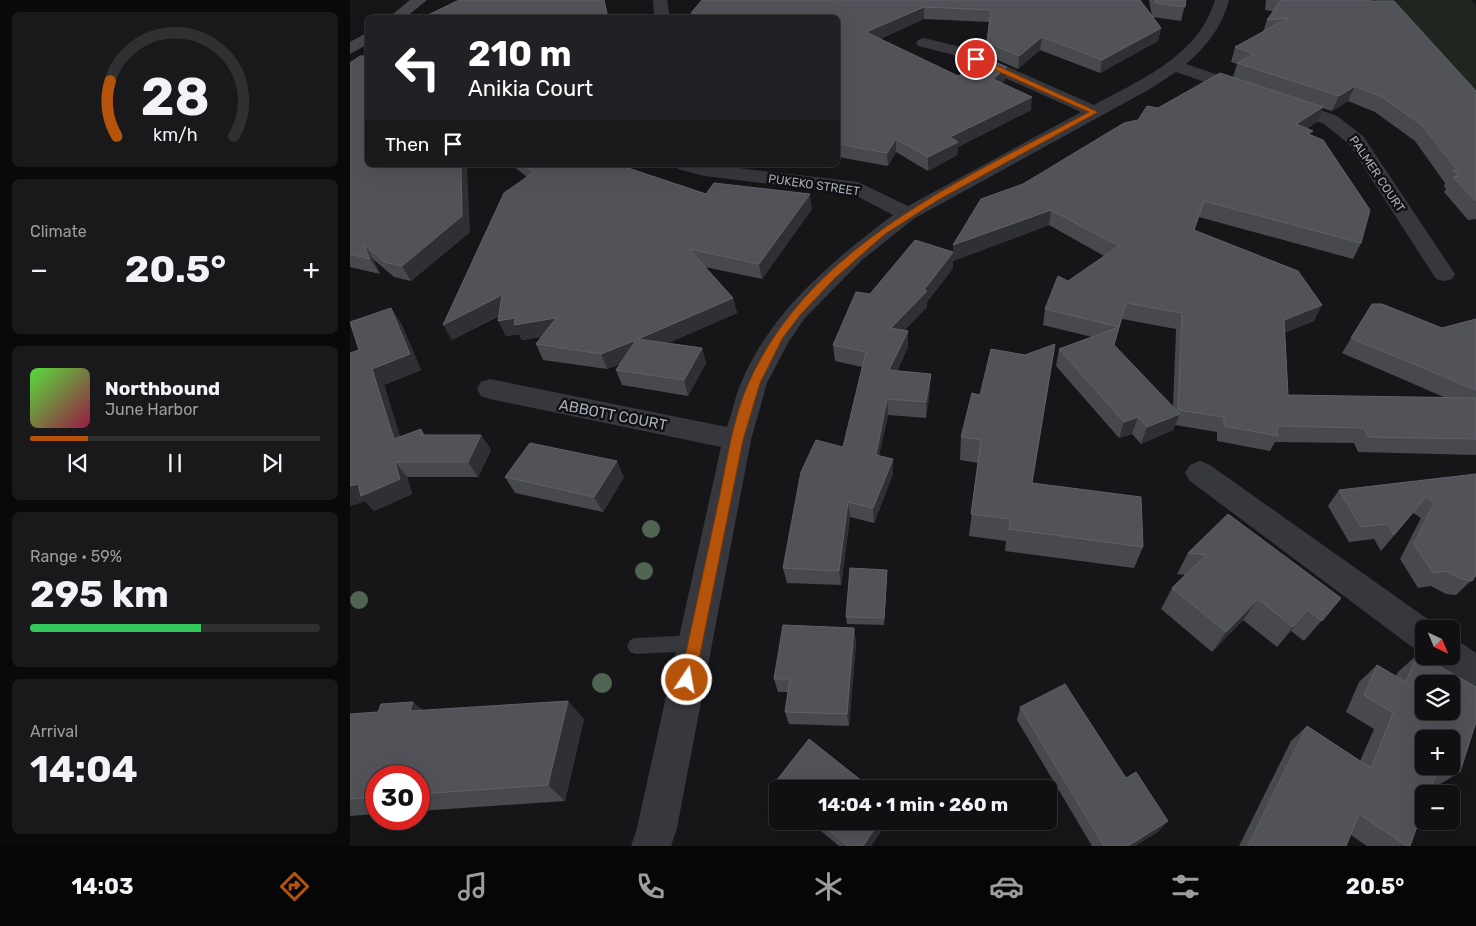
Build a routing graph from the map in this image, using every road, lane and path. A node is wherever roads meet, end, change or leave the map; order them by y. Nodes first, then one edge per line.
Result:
1 (420, 0) edge
2 (660, 0) edge
3 (1222, 0) edge
4 (400, 15) edge
5 (662, 15) edge
6 (365, 39) edge
7 (924, 43) dead end
8 (350, 50) edge
9 (1173, 66) junction
10 (1095, 112) junction
11 (693, 167) edge
12 (908, 214) junction
13 (1444, 274) dead end
14 (490, 389) dead end
15 (737, 440) junction
16 (1200, 473) dead end
17 (1415, 629) edge
18 (695, 643) junction
19 (636, 646) dead end
20 (1460, 662) edge
21 (1476, 674) edge
22 (651, 846) edge

1 - 4 main road
2 - 5 street
3 - 9 street
6 - 8 main road
7 - 10 street
9 - 10 street
9 - 13 street, PALMER COURT
10 - 12 street
11 - 12 street, PUKEKO STREET
12 - 15 street
14 - 15 street, ABBOTT COURT
15 - 18 street
16 - 17 street
18 - 19 lane
18 - 22 street
20 - 21 street

